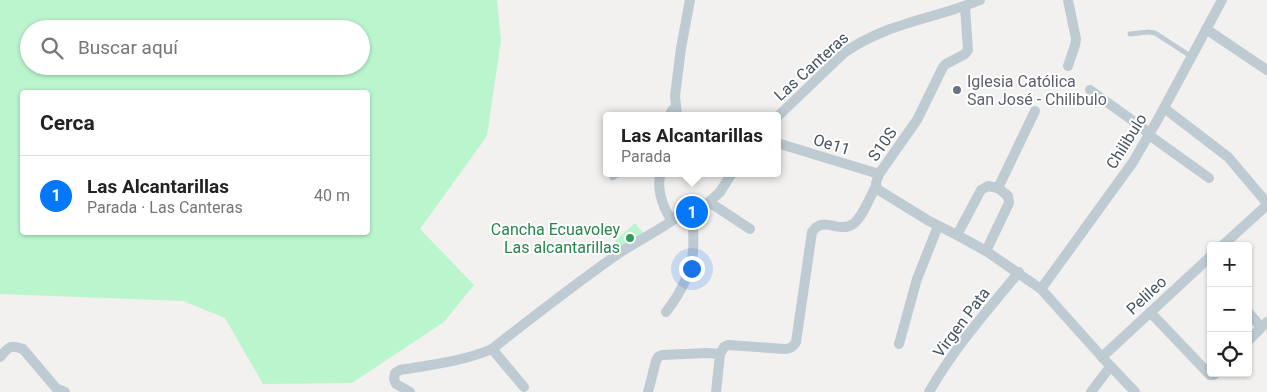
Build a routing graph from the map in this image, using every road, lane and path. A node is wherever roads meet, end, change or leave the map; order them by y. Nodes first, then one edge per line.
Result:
1 (690, 0) edge
2 (980, 0) edge
3 (1068, 0) edge
4 (1222, 0) edge
5 (964, 7) junction
6 (1206, 29) junction
7 (1130, 34) dead end
8 (1192, 57) junction
9 (1068, 66) dead end
10 (1267, 70) edge
11 (1090, 90) dead end
12 (676, 104) junction
13 (1164, 108) junction
14 (1034, 111) dead end
15 (668, 112) edge
16 (677, 112) edge
17 (781, 114) edge
18 (1149, 134) junction
19 (781, 144) edge
20 (879, 174) junction
21 (660, 177) edge
22 (729, 177) edge
23 (1210, 178) dead end
24 (876, 186) junction
25 (998, 188) junction
26 (709, 202) junction
27 (1267, 204) edge
28 (692, 212) junction
29 (676, 218) junction
30 (938, 226) junction
31 (750, 230) dead end
32 (957, 235) junction
33 (1226, 242) edge
34 (986, 251) junction
35 (1207, 263) edge
36 (1019, 272) junction
37 (1041, 289) junction
38 (666, 312) dead end
39 (1150, 312) junction
40 (1252, 315) edge
41 (1264, 325) edge
42 (1252, 337) edge
43 (899, 344) dead end
44 (492, 349) junction
45 (720, 354) junction
46 (0, 357) edge
47 (1102, 357) junction
48 (1110, 367) junction
49 (1207, 372) edge
50 (524, 388) dead end
51 (59, 391) edge
52 (410, 392) edge
53 (648, 392) edge
54 (716, 392) edge
55 (929, 392) edge
56 (1090, 392) edge
57 (1135, 392) edge

1 - 12 street
2 - 5 street, Las Canteras
3 - 9 street
4 - 6 street, Chilibulo
5 - 17 street, Las Canteras
5 - 20 street, S10S
6 - 8 street, Chilibulo
6 - 10 street
7 - 8 lane
8 - 13 street, Chilibulo
11 - 18 street
12 - 15 lane
12 - 16 street
13 - 18 street, Chilibulo
13 - 27 street
14 - 25 street
18 - 23 street
18 - 37 street, Chilibulo
19 - 20 street, Oe11
20 - 24 street, S10S
21 - 29 street
22 - 26 street
24 - 30 street, S10S
24 - 45 street
25 - 32 street
25 - 34 street
26 - 28 street
26 - 31 street
27 - 33 street
28 - 29 street
28 - 38 street
29 - 44 street
30 - 32 street, S10S
30 - 43 street
32 - 34 street, S10S
34 - 36 street, S10S
35 - 39 street, Pelileo
36 - 37 street, S10S
36 - 55 street, Virgen Pata
37 - 47 street, S10S
39 - 47 street, Pelileo
39 - 49 street
40 - 41 street
41 - 42 street
44 - 50 street
44 - 52 street
45 - 53 street
45 - 54 street
46 - 51 street
47 - 48 street, S10S
48 - 56 street
48 - 57 street, S10S

